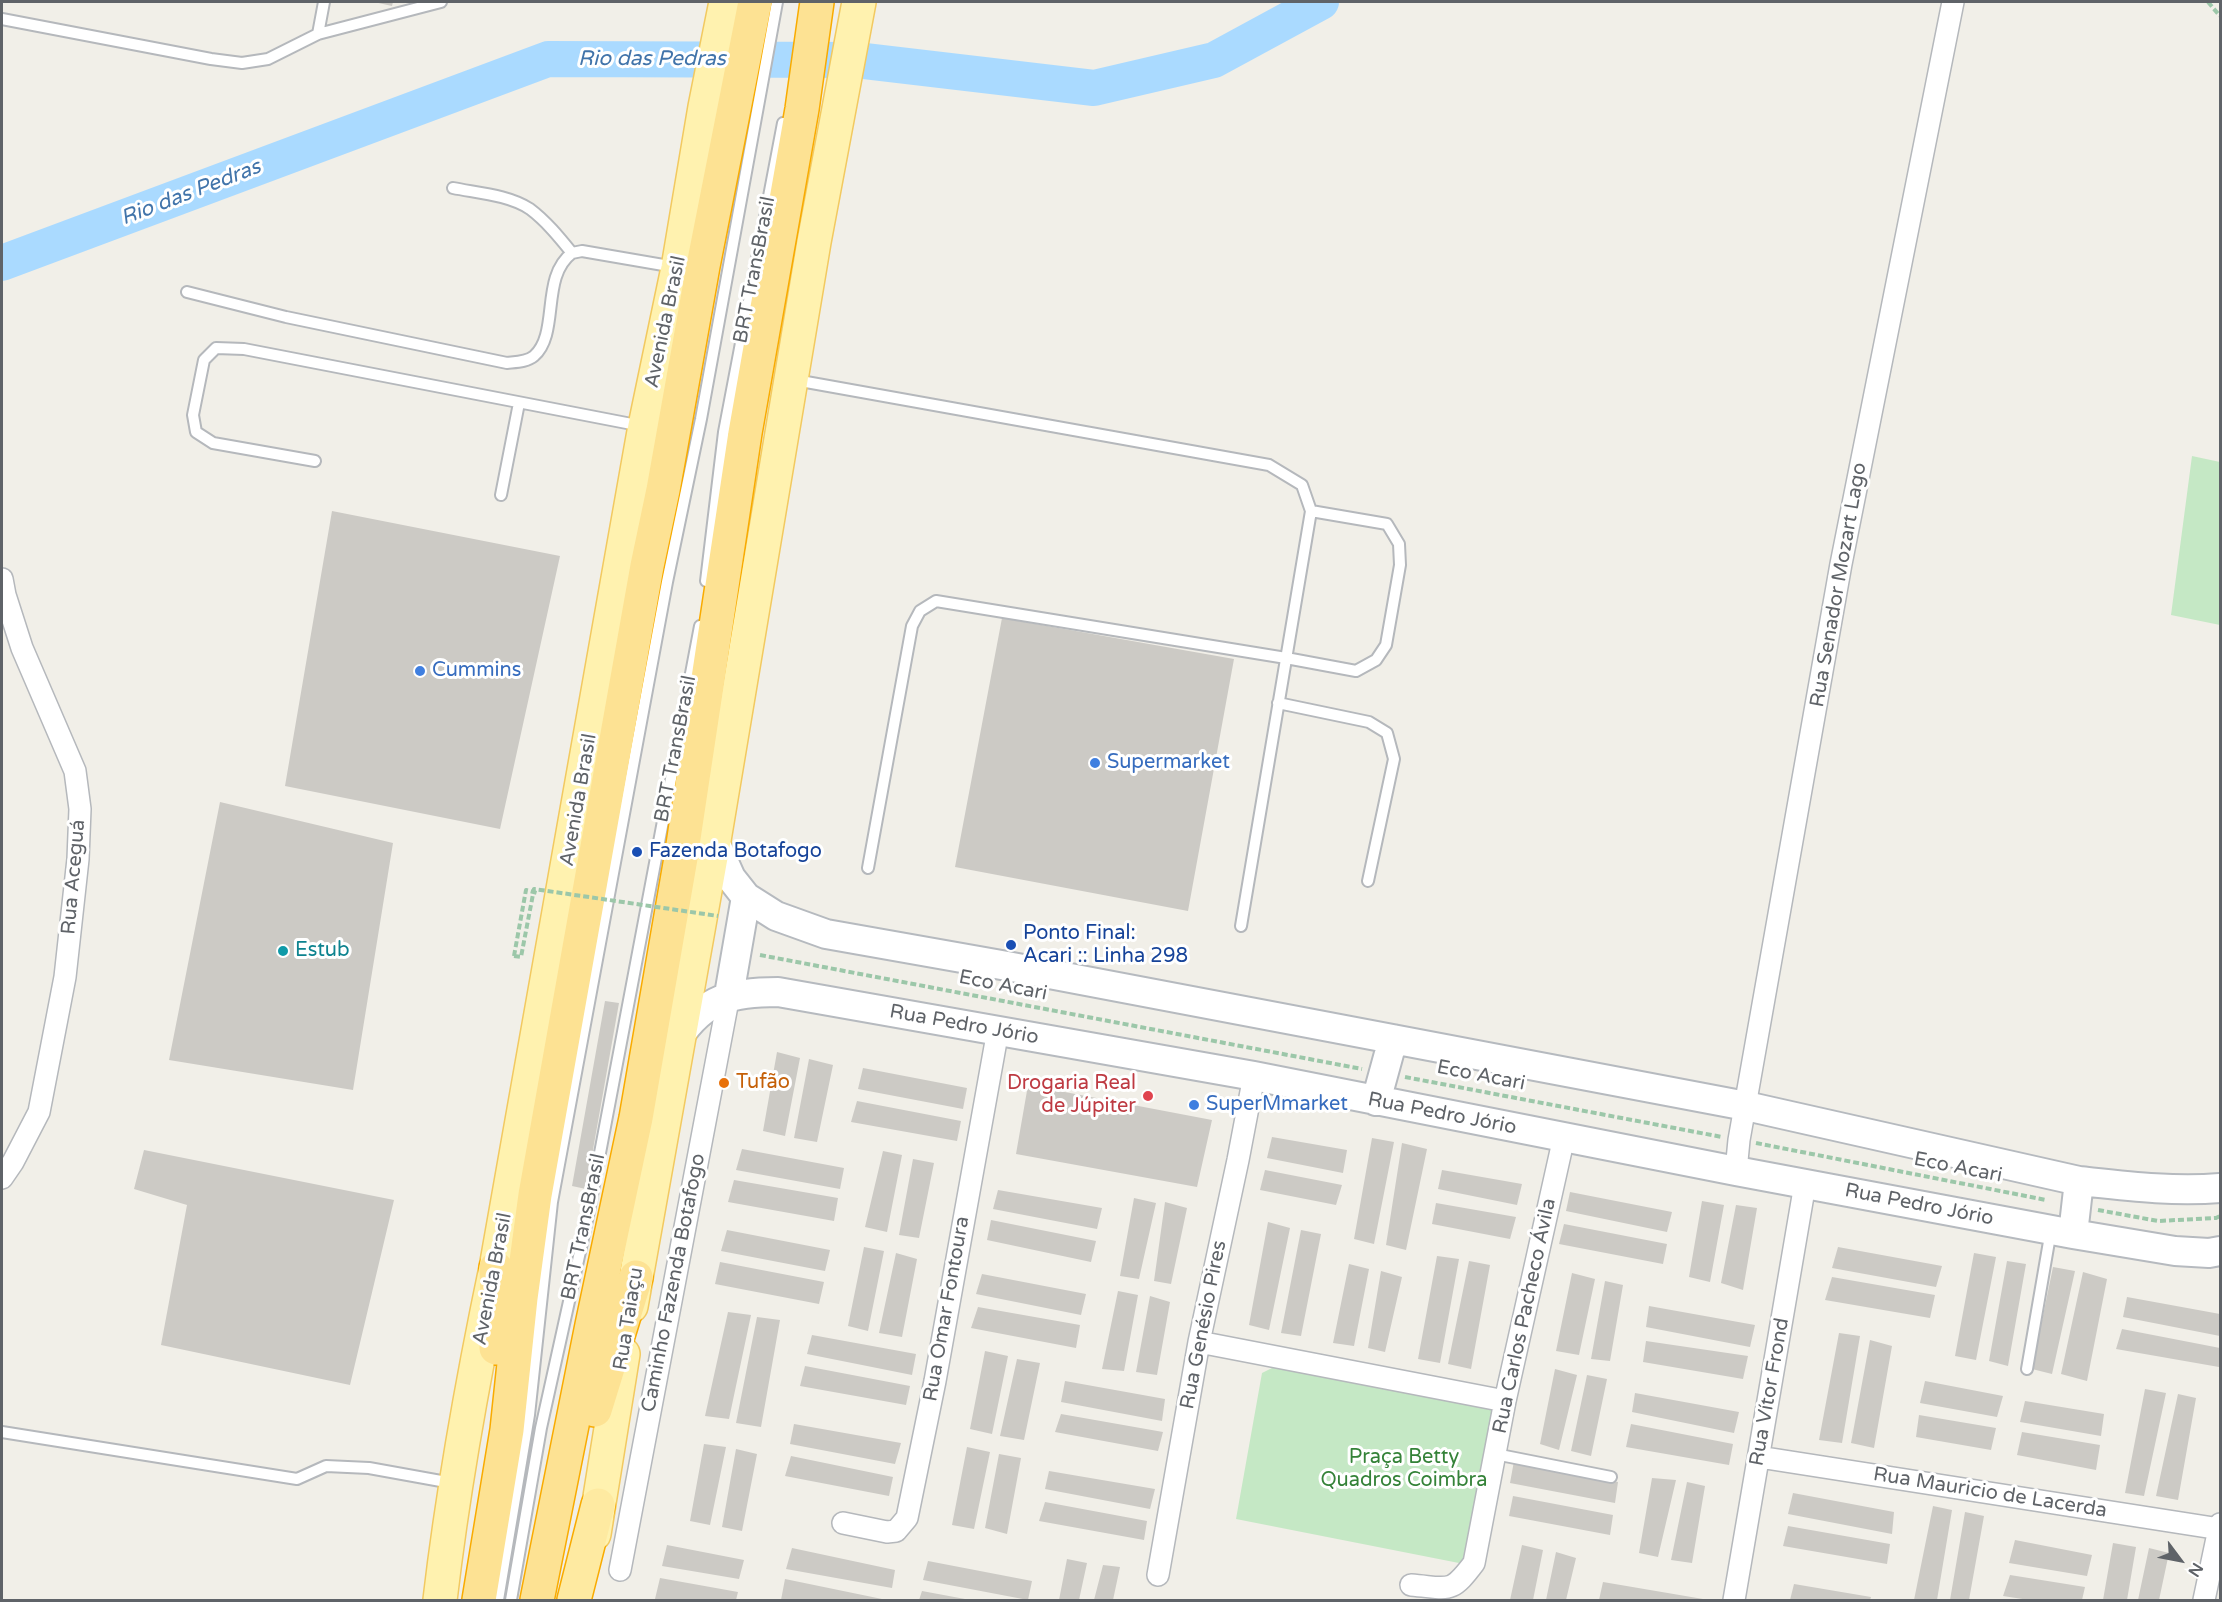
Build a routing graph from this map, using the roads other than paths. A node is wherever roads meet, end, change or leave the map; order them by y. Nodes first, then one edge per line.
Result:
1 (324, 2) edge
2 (441, 2) edge
3 (726, 2) edge
4 (1953, 2) edge
5 (769, 4) edge
6 (411, 6) edge
7 (817, 6) edge
8 (858, 8) edge
9 (2, 19) edge
10 (318, 34) junction
11 (732, 109) junction
12 (793, 112) junction
13 (453, 188) dead end
14 (572, 253) junction
15 (678, 268) junction
16 (187, 292) dead end
17 (791, 380) junction
18 (519, 403) junction
19 (645, 426) junction
20 (315, 461) dead end
21 (501, 495) dead end
22 (1311, 511) junction
23 (2, 579) edge
24 (704, 597) dead end
25 (703, 609) dead end
26 (1286, 657) junction
27 (1278, 703) junction
28 (714, 840) junction
29 (868, 868) dead end
30 (1368, 881) dead end
31 (746, 897) junction
32 (1241, 926) dead end
33 (729, 995) junction
34 (998, 1030) junction
35 (678, 1038) junction
36 (1393, 1039) junction
37 (1254, 1076) junction
38 (1376, 1101) junction
39 (1746, 1106) junction
40 (1564, 1137) junction
41 (1736, 1171) junction
42 (2, 1178) edge
43 (1805, 1184) junction
44 (2220, 1188) edge
45 (2070, 1213) junction
46 (2217, 1254) edge
47 (496, 1268) junction
48 (636, 1277) junction
49 (1199, 1342) junction
50 (2027, 1369) dead end
51 (1505, 1401) junction
52 (2, 1432) edge
53 (1495, 1454) junction
54 (1759, 1458) junction
55 (1611, 1477) dead end
56 (456, 1484) junction
57 (598, 1504) junction
58 (843, 1523) dead end
59 (2220, 1527) edge
60 (620, 1570) dead end
61 (1158, 1575) dead end
62 (1411, 1585) dead end
63 (440, 1600) edge
64 (473, 1600) edge
65 (479, 1600) edge
66 (498, 1600) edge
67 (511, 1600) edge
68 (537, 1600) edge
69 (545, 1600) edge
70 (574, 1600) edge
71 (583, 1600) edge
72 (1734, 1600) edge
73 (2204, 1600) edge

1 - 10 lane
2 - 6 lane
3 - 11 main road, Avenida Brasil
4 - 39 street, Rua Senador Mozart Lago
5 - 11 highway, Avenida Brasil
6 - 10 lane
7 - 12 highway
8 - 17 main road
9 - 10 lane
11 - 15 main road, Avenida Brasil
11 - 65 highway, Avenida Brasil
11 - 66 lane, BRT TransBrasil
12 - 24 lane, BRT TransBrasil
12 - 68 highway
13 - 14 lane
14 - 15 lane
14 - 16 lane
15 - 19 main road, Avenida Brasil
17 - 22 lane
17 - 28 main road
18 - 19 lane
18 - 20 lane
18 - 21 lane
19 - 47 main road, Avenida Brasil
22 - 26 lane
22 - 26 lane
23 - 42 street, Rua Aceguá
25 - 67 lane, BRT TransBrasil
26 - 27 lane
26 - 29 lane
27 - 30 lane
27 - 32 lane
28 - 31 main road, Rua Pedro Jório
28 - 35 main road
31 - 33 main road
31 - 36 main road, Rua Pedro Jório
33 - 34 main road, Rua Pedro Jório
33 - 35 main road, Rua Pedro Jório
33 - 60 street, Caminho Fazenda Botafogo
34 - 37 main road, Rua Pedro Jório
34 - 58 street, Rua Omar Fontoura
35 - 48 main road, Rua Taiaçu
36 - 38 main road
36 - 39 main road, Rua Pedro Jório
37 - 38 main road, Rua Pedro Jório
37 - 49 street, Rua Genésio Pires
38 - 40 main road, Rua Pedro Jório
39 - 41 street, Rua Senador Mozart Lago
39 - 45 main road, Rua Pedro Jório
40 - 41 main road, Rua Pedro Jório
40 - 51 street, Rua Carlos Pacheco Ávila
41 - 43 main road, Rua Pedro Jório
43 - 45 main road, Rua Pedro Jório
43 - 54 street, Rua Vítor Frond
44 - 45 main road, Rua Pedro Jório
45 - 46 main road, Rua Pedro Jório
45 - 50 lane
47 - 56 main road, Avenida Brasil
47 - 64 highway
48 - 57 main road, Rua Taiaçu
48 - 69 highway
49 - 51 street
49 - 61 street, Rua Genésio Pires
51 - 53 street, Rua Carlos Pacheco Ávila
52 - 56 lane
53 - 55 lane
53 - 62 street, Rua Carlos Pacheco Ávila
54 - 59 street, Rua Mauricio de Lacerda
54 - 72 street, Rua Vítor Frond
56 - 63 main road, Avenida Brasil
57 - 70 highway
57 - 71 main road, Rua Taiaçu
59 - 73 street

